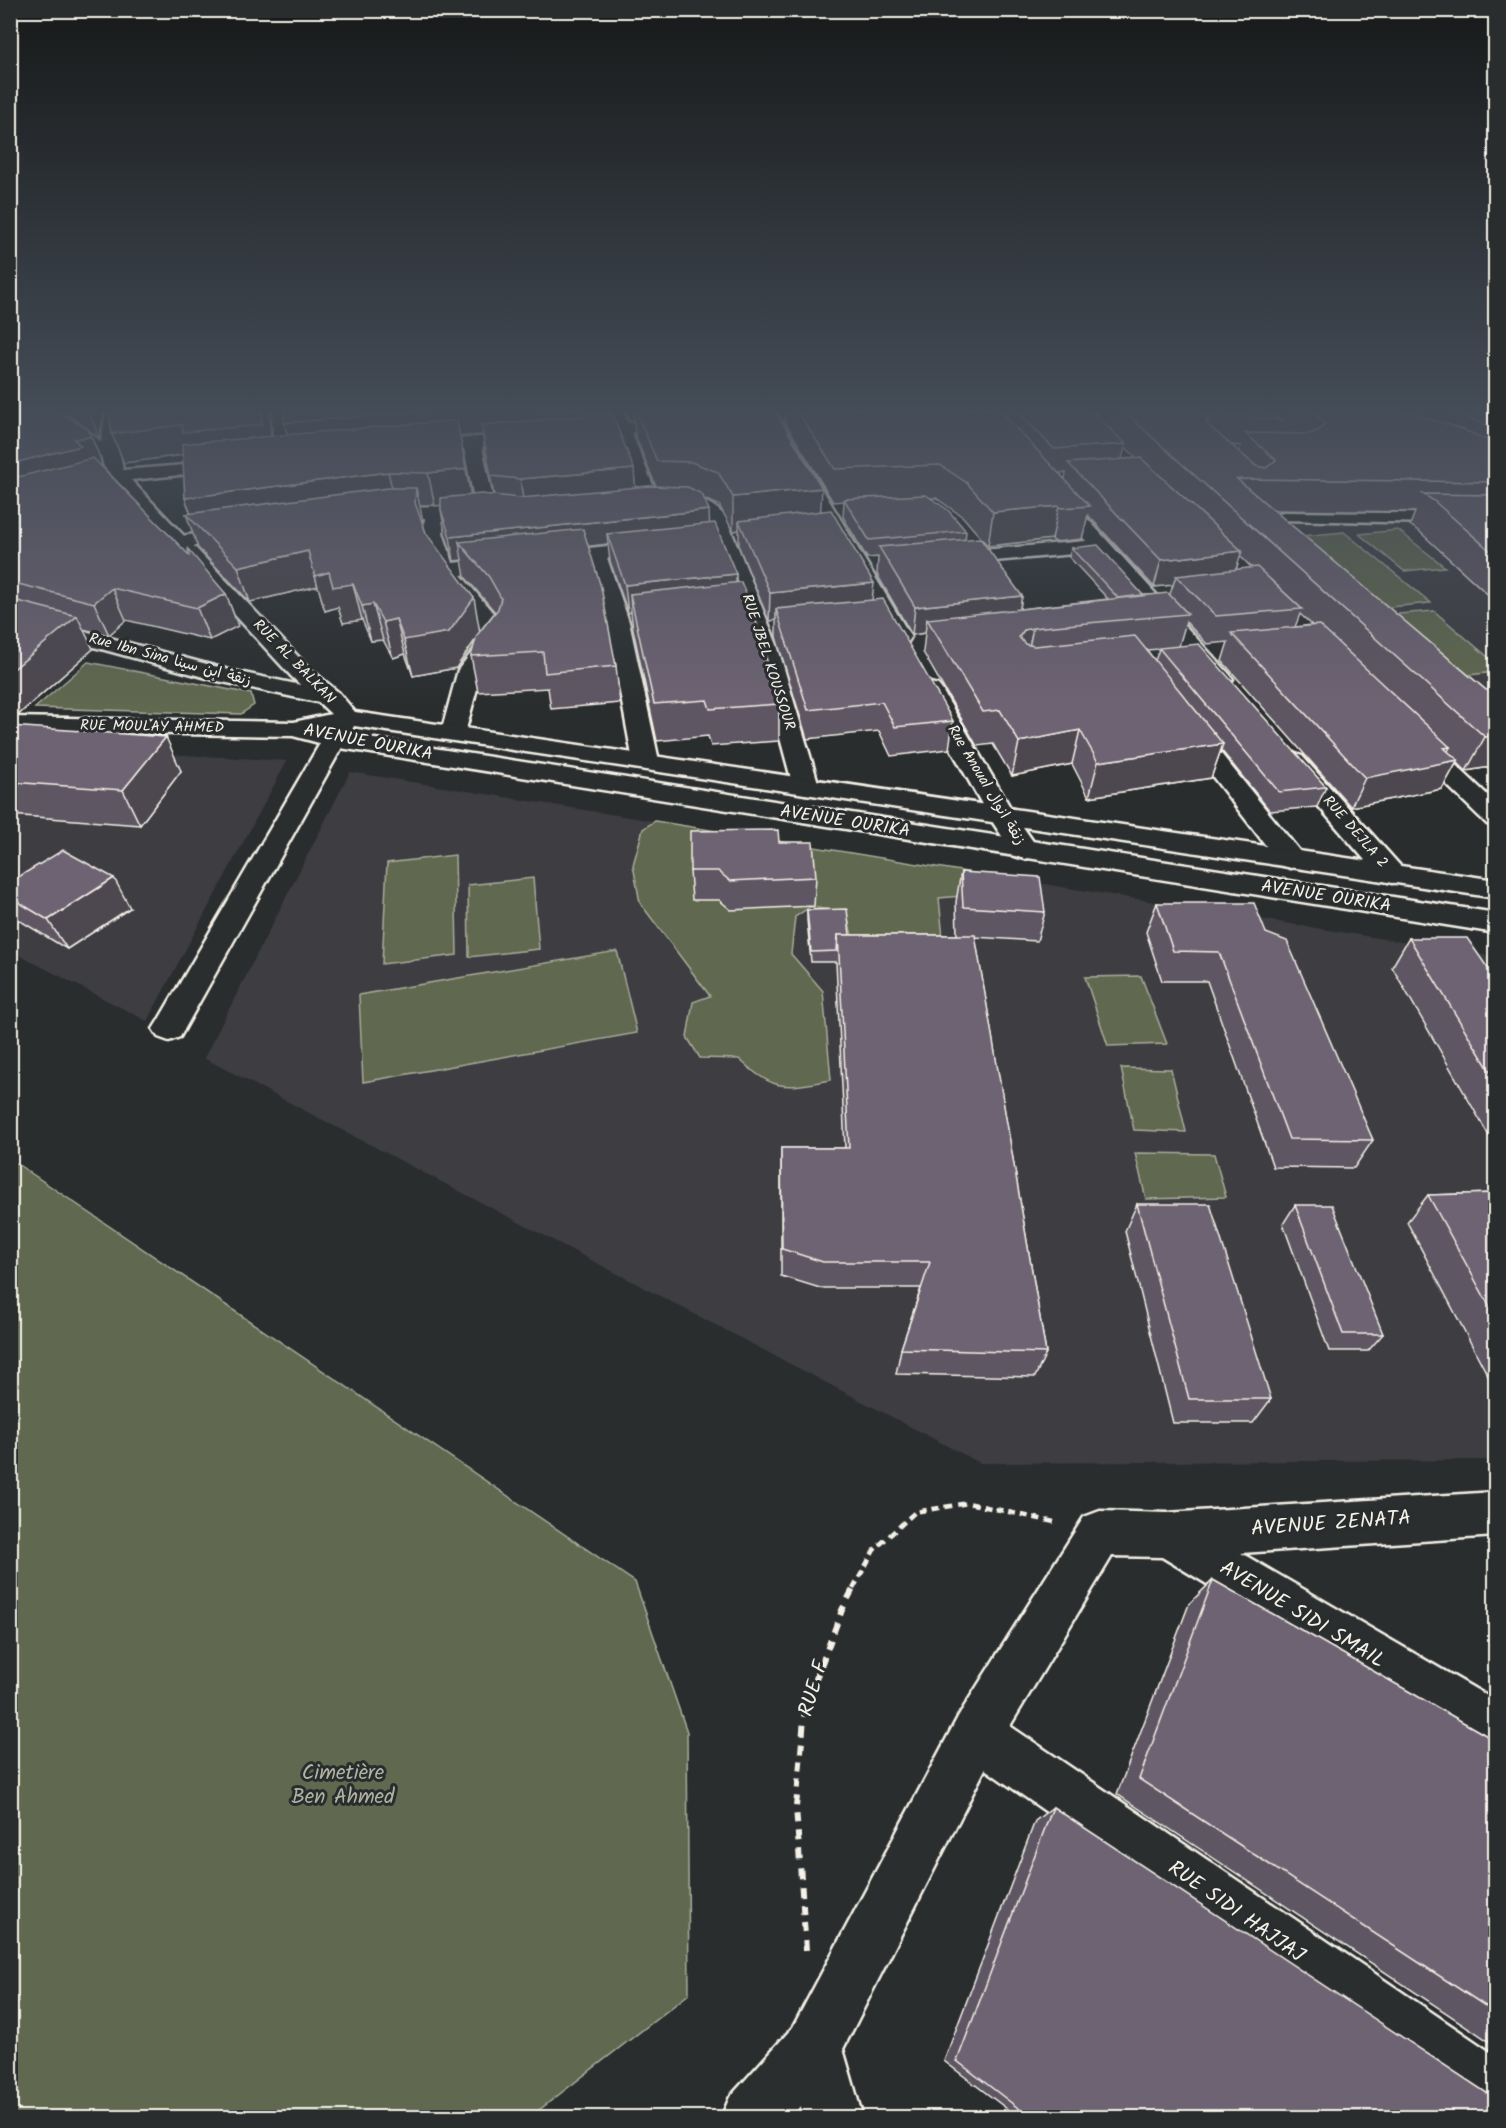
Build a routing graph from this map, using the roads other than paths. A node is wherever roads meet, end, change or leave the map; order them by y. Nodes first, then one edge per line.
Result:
1 (148, 508) edge
2 (705, 508) edge
3 (832, 508) edge
4 (1073, 508) edge
5 (485, 509) joint
6 (506, 512) edge
7 (435, 514) junction
8 (837, 515) junction
9 (361, 517) edge
10 (1283, 517) edge
11 (1496, 519) edge
12 (814, 530) edge
13 (260, 531) edge
14 (529, 539) edge
15 (736, 539) junction
16 (968, 539) edge
17 (181, 542) junction
18 (701, 542) edge
19 (678, 545) edge
20 (1100, 546) junction
21 (595, 554) junction
22 (983, 556) junction
23 (534, 561) junction
24 (927, 561) edge
25 (882, 565) edge
26 (860, 567) junction
27 (448, 570) junction
28 (1165, 616) junction
29 (10, 617) edge
30 (889, 617) junction
31 (865, 619) edge
32 (1142, 619) edge
33 (783, 627) edge
34 (760, 630) junction
35 (910, 648) edge
36 (1223, 653) dead end
37 (1201, 655) junction
38 (1167, 658) edge
39 (921, 675) edge
40 (1236, 696) edge
41 (1170, 706) edge
42 (337, 719) junction
43 (10, 724) edge
44 (1401, 726) edge
45 (294, 729) joint
46 (453, 733) junction
47 (1279, 745) edge
48 (646, 761) junction
49 (806, 786) junction
50 (1001, 815) junction
51 (1496, 818) edge
52 (1025, 850) junction
53 (1290, 859) junction
54 (1392, 874) junction
55 (1496, 890) edge
56 (1496, 923) edge
57 (169, 1029) dead end
58 (1496, 1514) edge
59 (1167, 1535) junction
60 (1496, 1729) edge
61 (977, 1733) junction
62 (1496, 2091) edge
63 (831, 2095) edge
64 (751, 2118) edge

1 - 17 street, RUE AL BALKAN
2 - 15 street, RUE JBEL KOUSSOUR
3 - 8 street
4 - 20 street
5 - 6 street
5 - 7 street
7 - 9 street
7 - 27 street
8 - 12 street
8 - 26 street
10 - 11 lane
13 - 17 street
14 - 23 street
15 - 18 street
15 - 34 street, RUE JBEL KOUSSOUR
16 - 22 street
17 - 42 street, RUE AL BALKAN
19 - 21 street
20 - 22 street
20 - 28 street
21 - 23 street
21 - 48 street
22 - 24 street
23 - 27 street
25 - 26 street
26 - 30 street
27 - 46 street
28 - 32 street
28 - 37 street
29 - 42 street, Rue Ibn Sina زنقة ابن سينا
30 - 31 street
30 - 35 street
33 - 34 street
34 - 49 street, RUE JBEL KOUSSOUR
36 - 37 street
37 - 38 street
37 - 40 street
39 - 50 street, Rue Anoual زنقة انوال
41 - 53 street
42 - 45 street, AVENUE OURIKA
42 - 46 street, AVENUE OURIKA
42 - 52 street, AVENUE OURIKA
42 - 57 street
43 - 45 street, RUE MOULAY AHMED
44 - 51 street
46 - 48 street, AVENUE OURIKA
47 - 54 street, RUE DEJLA 2
48 - 49 street, AVENUE OURIKA
49 - 50 street, AVENUE OURIKA
50 - 52 street, Rue Anoual زنقة انوال
50 - 53 street, AVENUE OURIKA
52 - 56 street, AVENUE OURIKA
53 - 54 street, AVENUE OURIKA
54 - 55 street, AVENUE OURIKA
58 - 59 street, AVENUE ZENATA
59 - 60 street, AVENUE SIDI SMAIL
59 - 61 street, AVENUE SIDI SMAIL
61 - 62 street, RUE SIDI HAJJAJ
61 - 63 street
63 - 64 street

